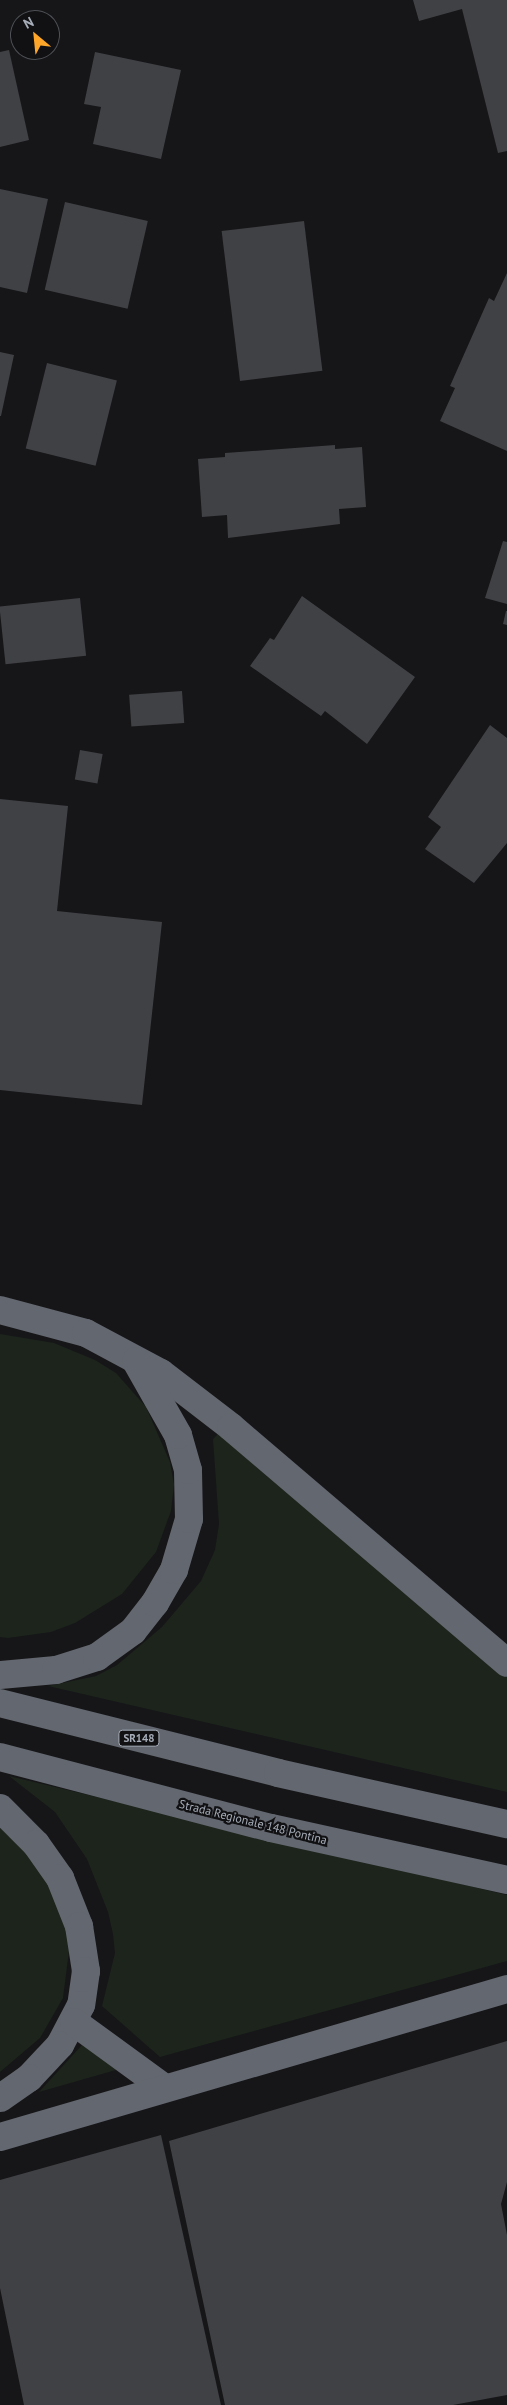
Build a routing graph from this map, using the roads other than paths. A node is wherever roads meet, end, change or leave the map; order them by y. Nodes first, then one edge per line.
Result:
1 (0, 1310) edge
2 (133, 1355) junction
3 (507, 1662) edge
4 (0, 1675) edge
5 (0, 1703) edge
6 (0, 1757) edge
7 (0, 1808) edge
8 (507, 1824) edge
9 (507, 1880) edge
10 (507, 1988) edge
11 (74, 2022) junction
12 (163, 2087) junction
13 (0, 2098) edge
14 (0, 2137) edge

1 - 2 highway
2 - 3 highway
2 - 4 highway
5 - 8 highway, SR148
6 - 9 highway, Strada Regionale 148 Pontina
7 - 11 highway
10 - 12 highway
11 - 12 highway
11 - 13 highway
12 - 14 highway

